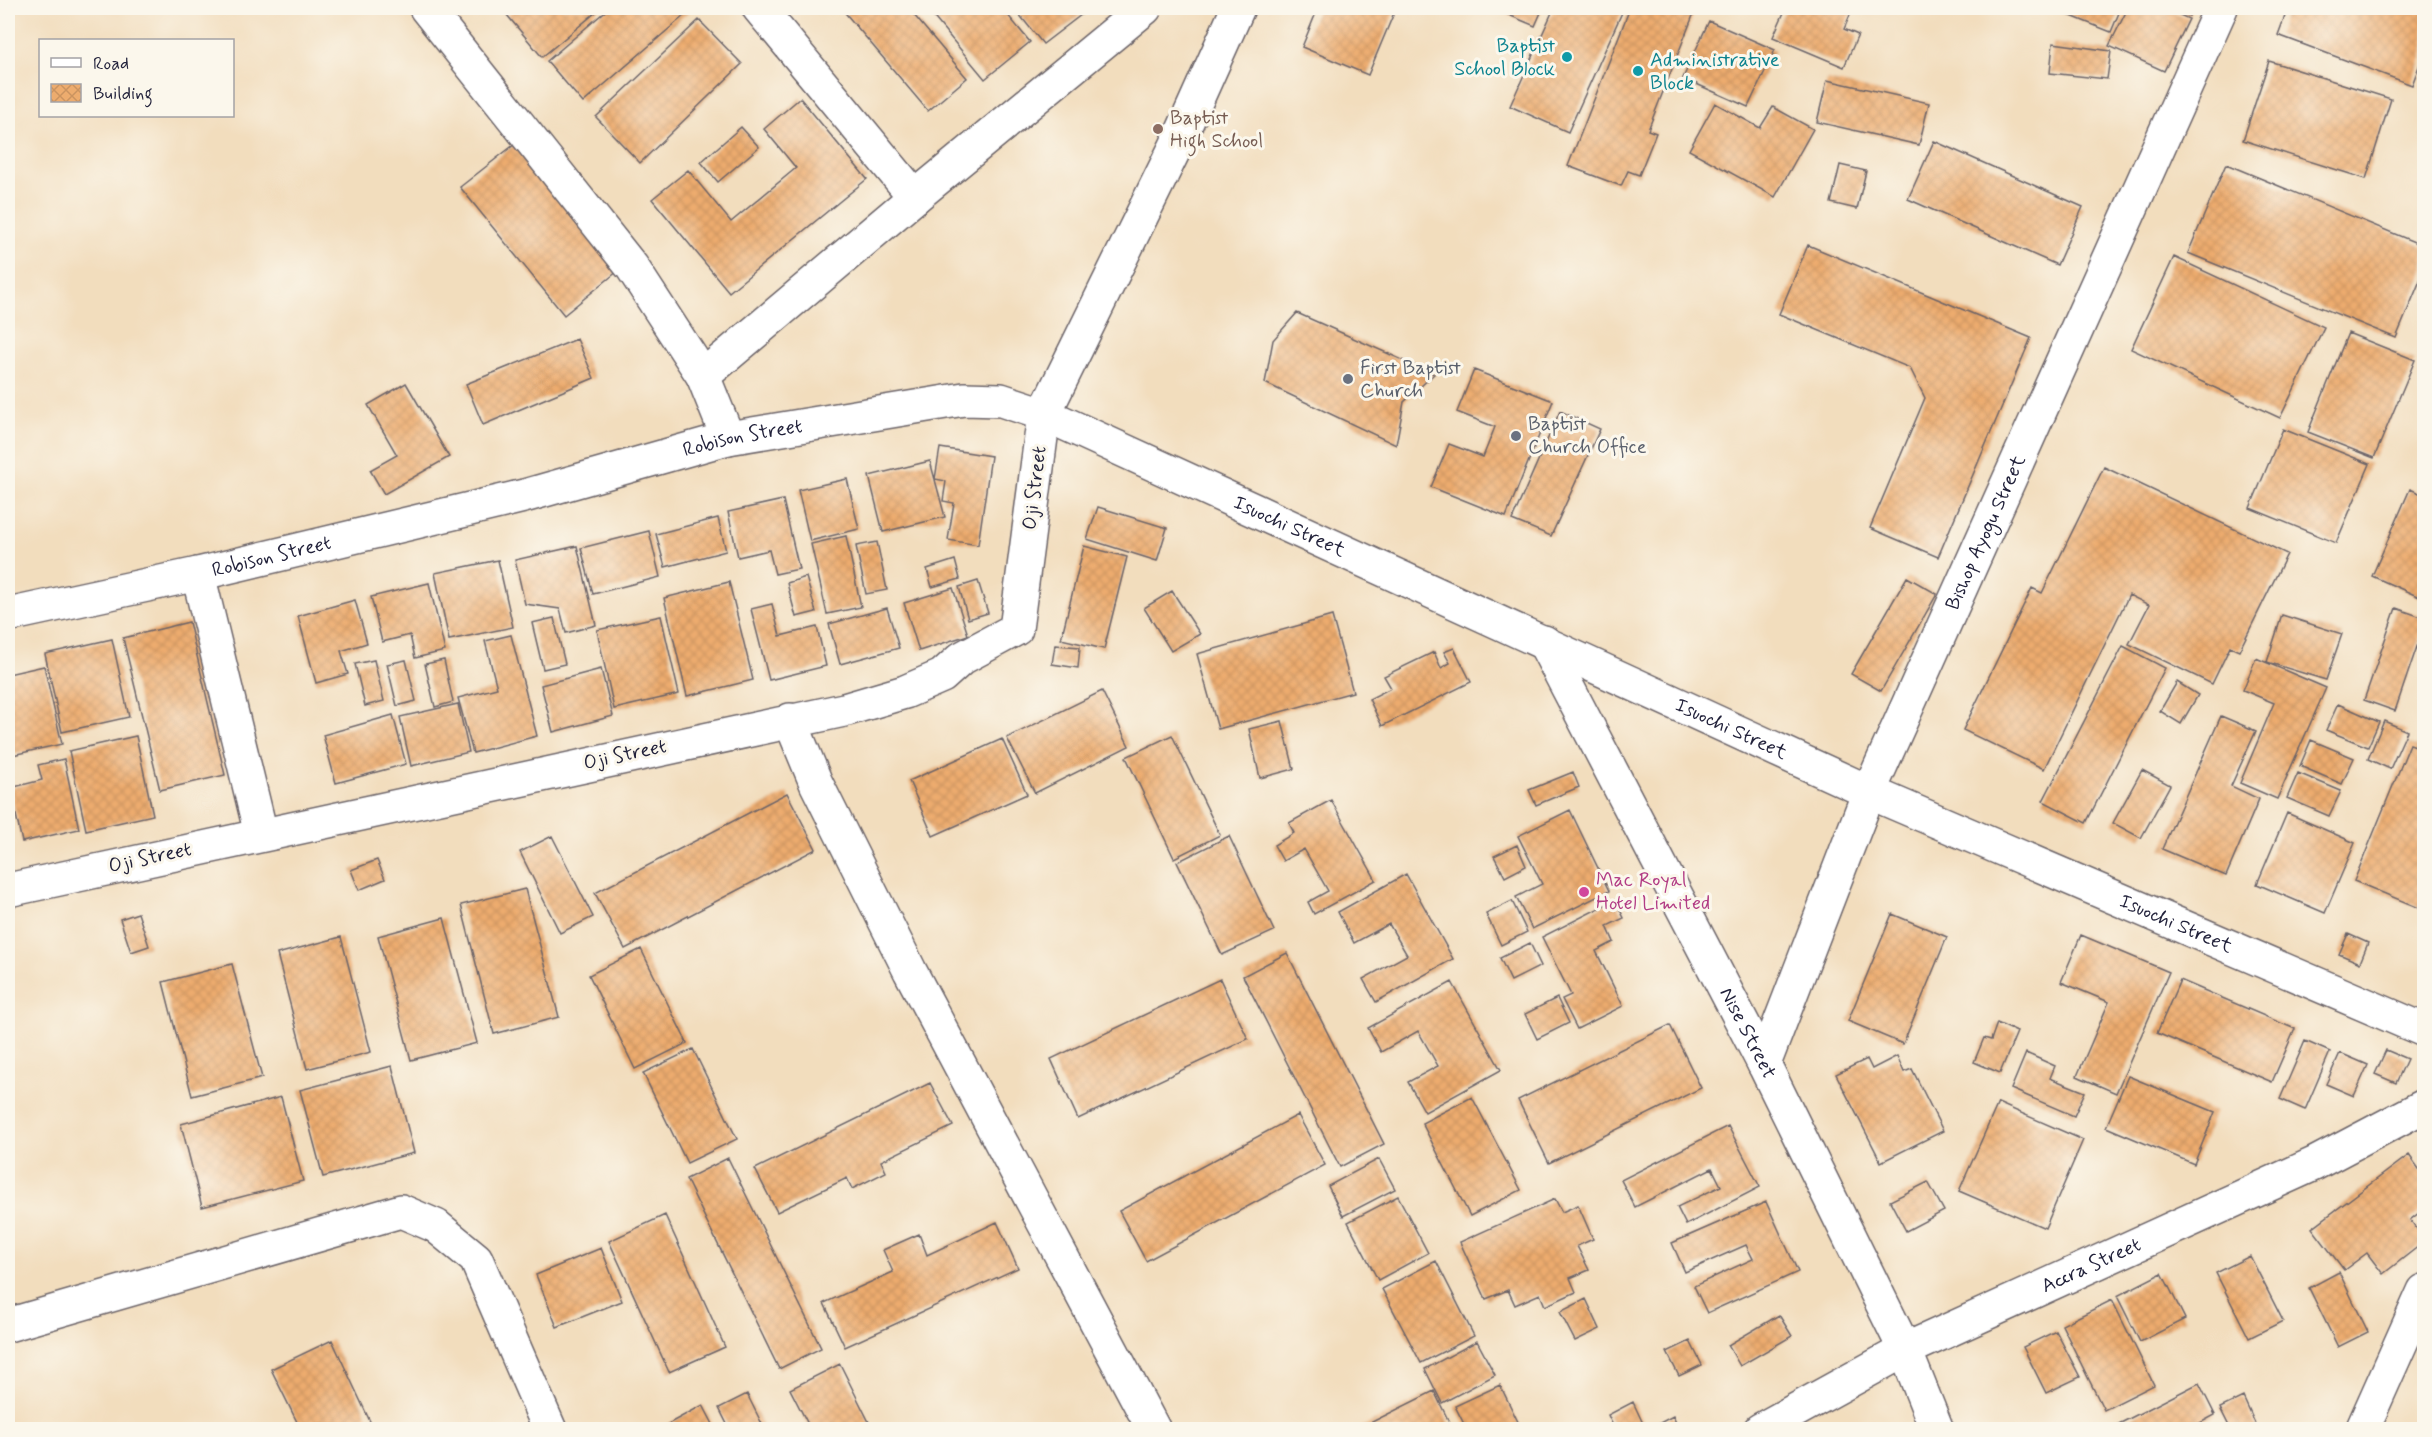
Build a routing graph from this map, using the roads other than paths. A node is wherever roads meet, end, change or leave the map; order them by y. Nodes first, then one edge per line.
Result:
1 (426, 8) edge
2 (759, 8) edge
3 (1145, 8) edge
4 (1238, 8) edge
5 (2221, 8) edge
6 (915, 197) junction
7 (703, 376) junction
8 (1044, 414) junction
9 (728, 438) junction
10 (198, 574) junction
11 (8, 615) edge
12 (1544, 642) junction
13 (790, 720) junction
14 (1869, 792) junction
15 (261, 834) junction
16 (8, 890) edge
17 (2424, 1030) edge
18 (1764, 1064) junction
19 (2424, 1106) edge
20 (2424, 1292) edge
21 (8, 1325) edge
22 (1905, 1350) junction
23 (550, 1430) edge
24 (1154, 1430) edge
25 (1760, 1430) edge
26 (1937, 1430) edge
27 (2362, 1430) edge

1 - 7 street
2 - 6 street
3 - 6 street
4 - 8 street
5 - 14 street, Bishop Ayogu Street
6 - 7 street
7 - 9 street
8 - 9 street, Robison Street
8 - 12 street, Isuochi Street
8 - 13 street, Oji Street
9 - 10 street, Robison Street
10 - 11 street, Robison Street
10 - 15 street
12 - 14 street, Isuochi Street
12 - 18 street, Nise Street
13 - 15 street, Oji Street
13 - 24 street
14 - 17 street, Isuochi Street
14 - 18 street, Bishop Ayogu Street
15 - 16 street, Oji Street
18 - 22 street, Nise Street
19 - 22 street, Accra Street
20 - 27 street
21 - 23 street
22 - 25 street, Accra Street
22 - 26 street, Nise Street

